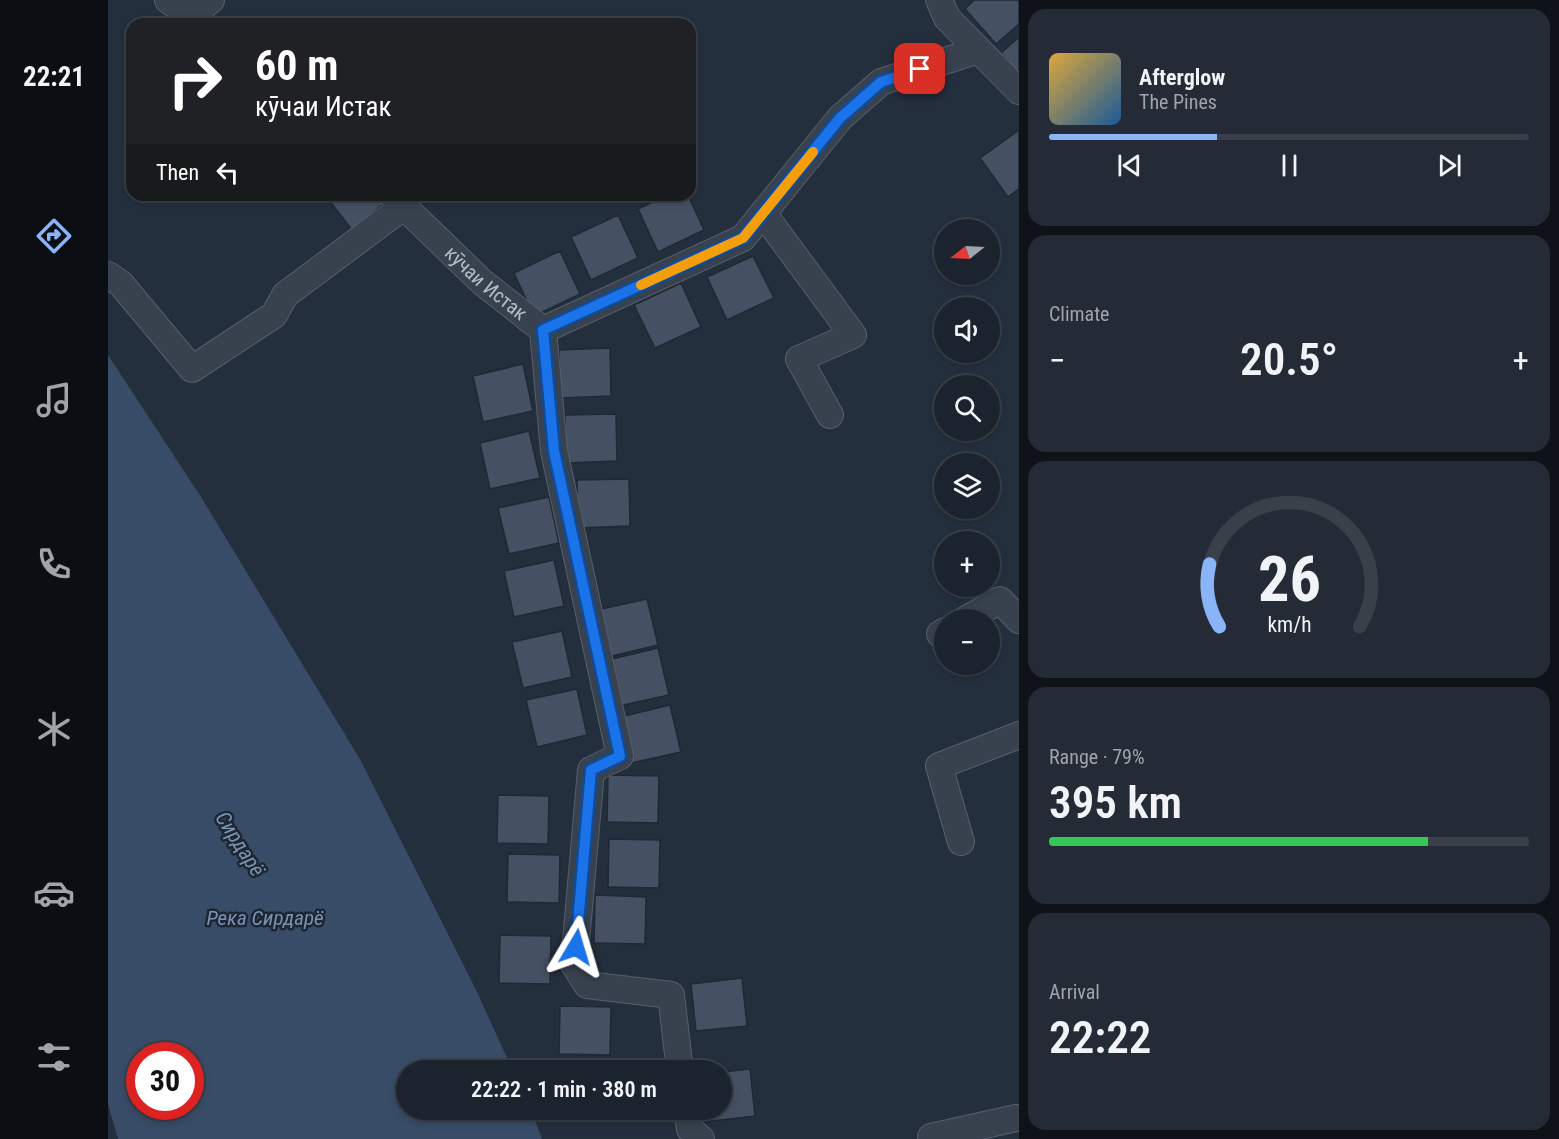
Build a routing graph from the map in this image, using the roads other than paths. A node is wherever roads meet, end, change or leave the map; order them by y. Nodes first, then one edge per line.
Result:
1 (168, 0) edge
2 (939, 0) edge
3 (202, 13) edge
4 (978, 50) junction
5 (1019, 91) edge
6 (397, 201) edge
7 (763, 213) junction
8 (108, 275) edge
9 (543, 330) junction
10 (830, 415) dead end
11 (984, 609) edge
12 (1019, 620) edge
13 (1019, 735) edge
14 (961, 842) dead end
15 (679, 1060) edge
16 (689, 1120) edge
17 (1014, 1122) edge
18 (931, 1137) dead end
19 (701, 1139) edge

1 - 3 street
2 - 4 street
4 - 5 street
4 - 7 street
6 - 8 street
6 - 9 street, кӯчаи Истак
7 - 9 street
7 - 10 street
9 - 15 street, кӯчаи Истак
11 - 12 street
13 - 14 street
16 - 19 street
17 - 18 street

